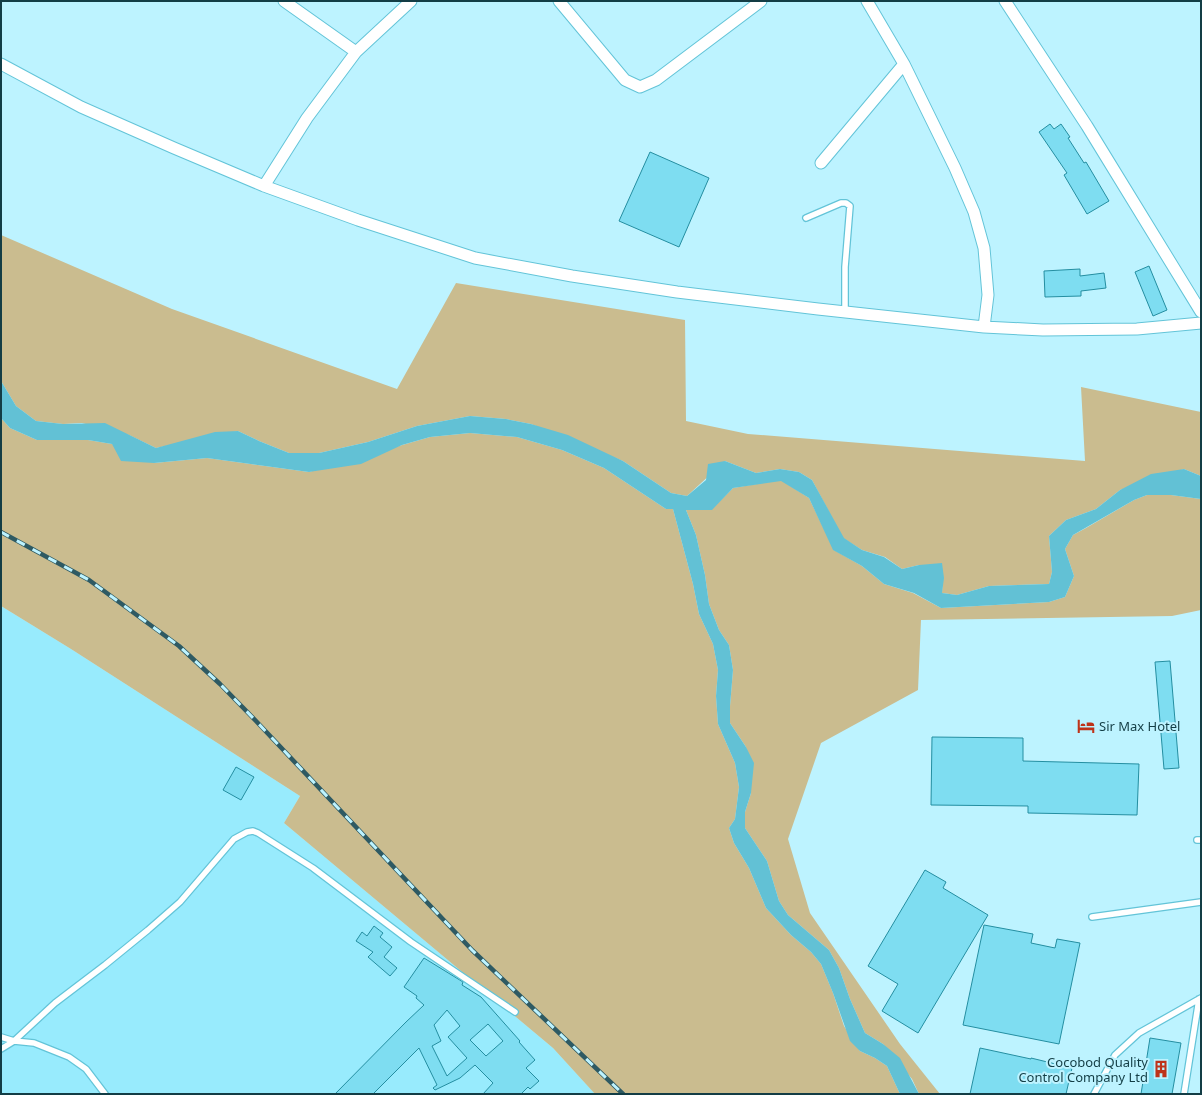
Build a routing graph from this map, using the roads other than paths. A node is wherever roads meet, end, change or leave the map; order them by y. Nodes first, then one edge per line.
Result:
1 (284, 1) edge
2 (412, 1) edge
3 (559, 1) edge
4 (762, 1) edge
5 (867, 1) edge
6 (1005, 1) edge
7 (356, 52) junction
8 (1, 64) edge
9 (904, 64) junction
10 (821, 163) dead end
11 (264, 186) junction
12 (806, 218) dead end
13 (845, 312) junction
14 (1201, 312) edge
15 (1201, 323) edge
16 (984, 327) junction
17 (1201, 902) edge
18 (1092, 917) dead end
19 (1200, 998) edge
20 (515, 1012) dead end
21 (1, 1037) edge
22 (14, 1041) junction
23 (1, 1050) edge
24 (105, 1094) edge
25 (1094, 1094) edge
26 (1184, 1094) edge

1 - 7 street
2 - 7 street
3 - 4 street
5 - 9 street
6 - 14 street
7 - 11 street
8 - 11 street
9 - 10 street
9 - 16 street
11 - 13 street
12 - 13 lane
13 - 16 street
15 - 16 street
17 - 18 lane
19 - 25 lane
19 - 26 lane
20 - 22 lane
21 - 22 lane
22 - 23 lane
22 - 24 lane

